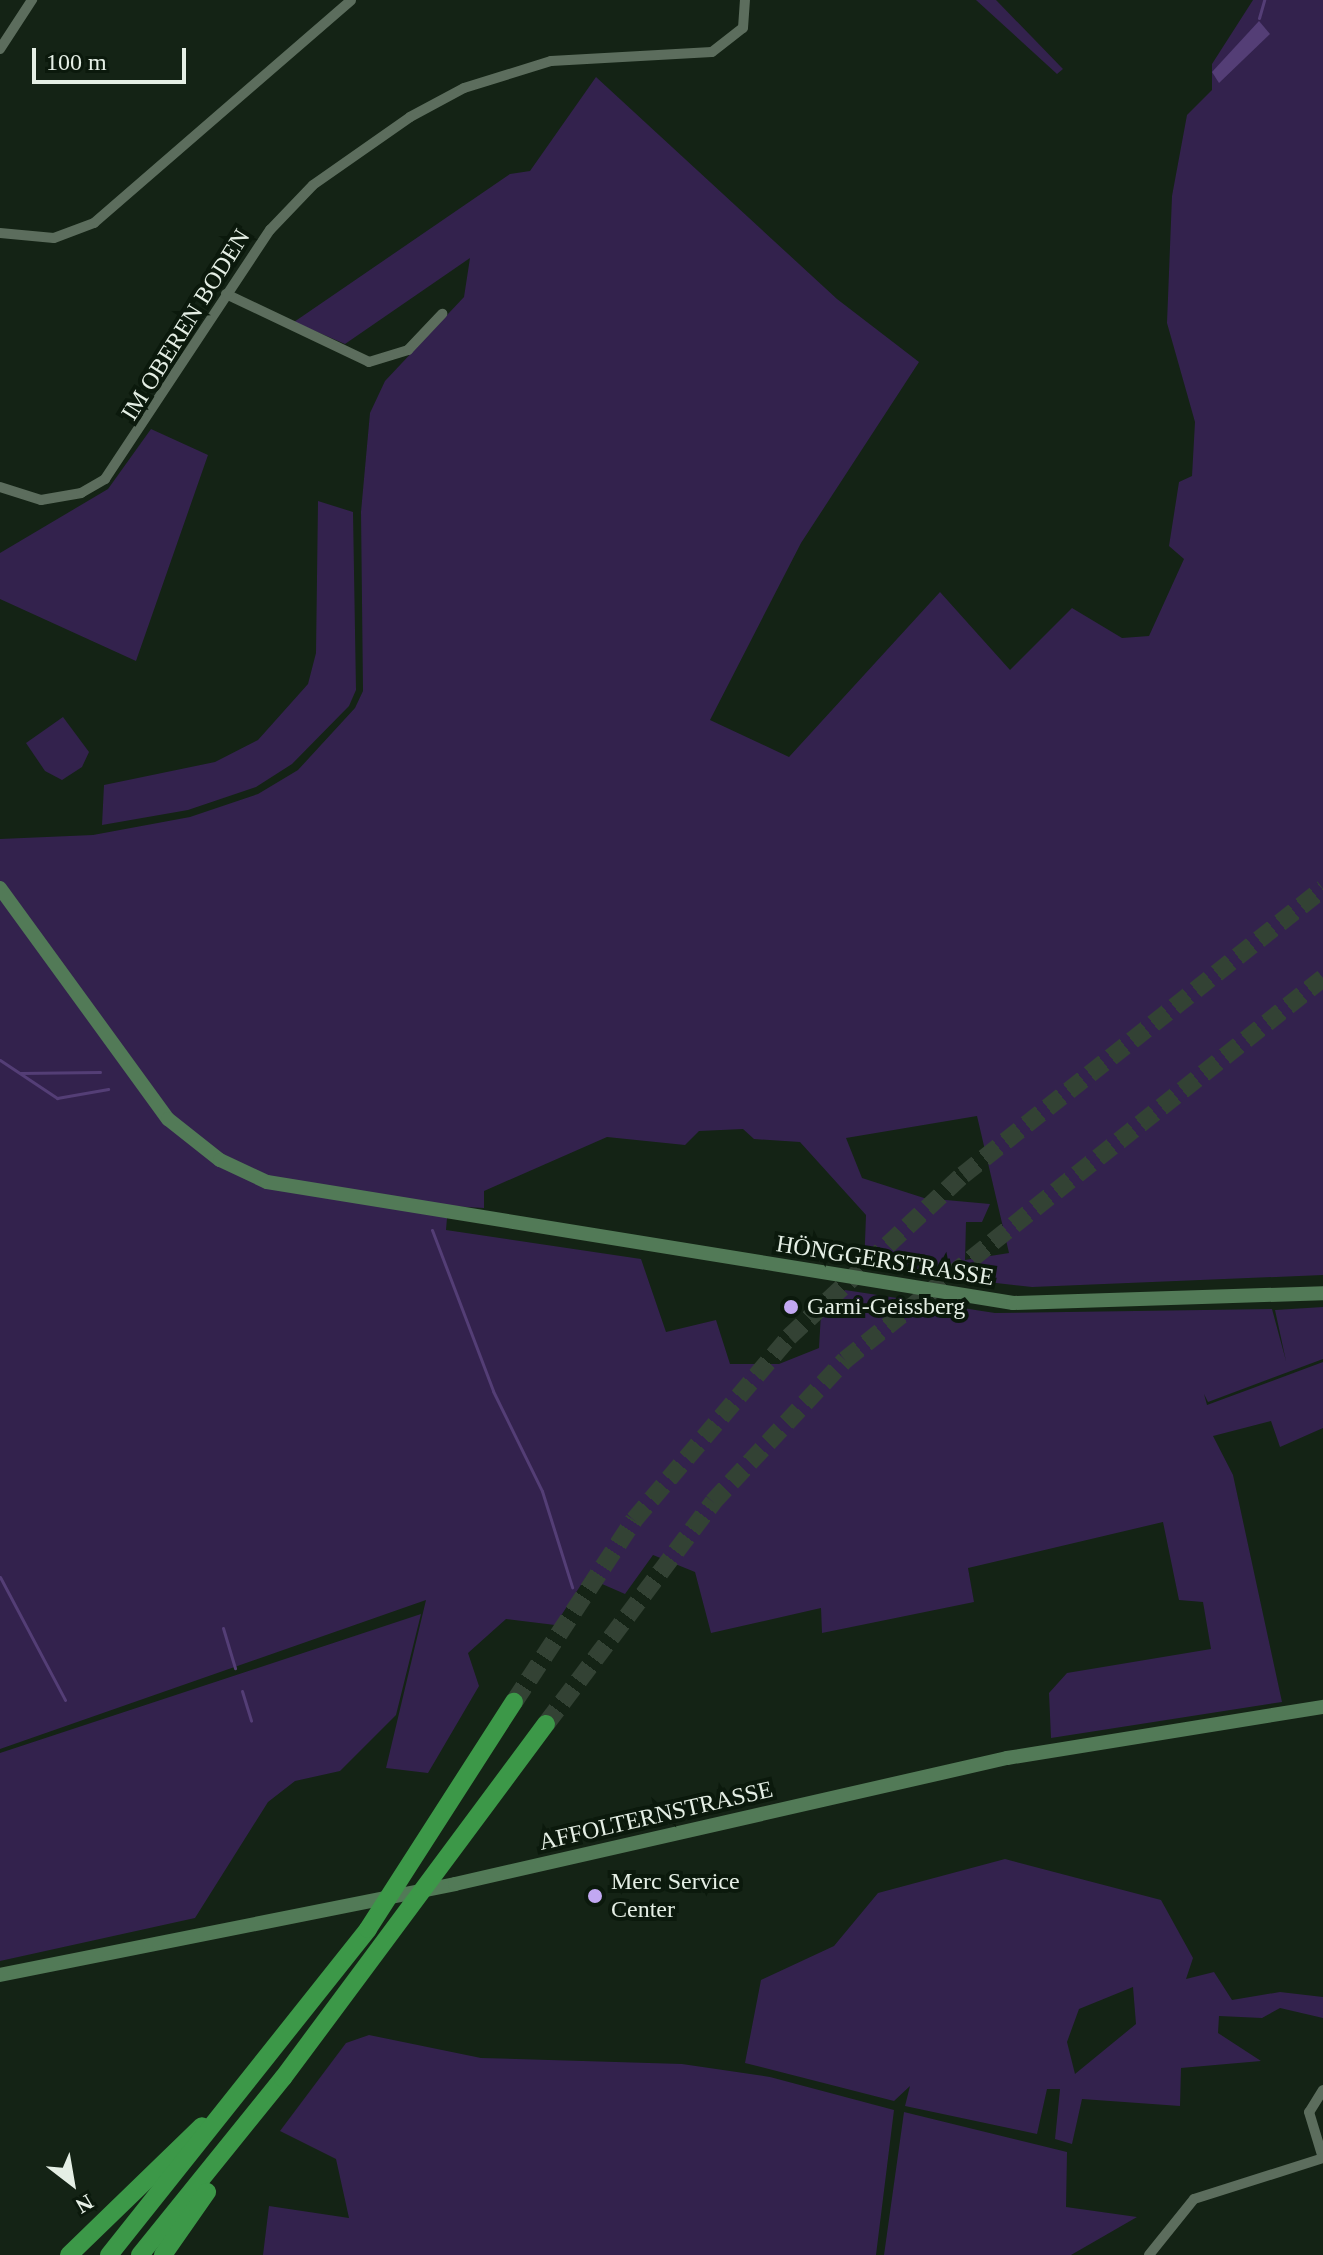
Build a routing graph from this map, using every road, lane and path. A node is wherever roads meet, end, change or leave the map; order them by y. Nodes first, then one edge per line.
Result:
1 (32, 0) edge
2 (351, 0) edge
3 (745, 0) edge
4 (0, 49) edge
5 (0, 233) edge
6 (226, 294) junction
7 (442, 314) dead end
8 (0, 487) edge
9 (0, 888) edge
10 (1323, 1293) edge
11 (514, 1702) tunnel mouth
12 (1323, 1707) edge
13 (546, 1724) tunnel mouth
14 (0, 1975) edge
15 (290, 2030) junction
16 (1323, 2090) edge
17 (235, 2140) junction
18 (1323, 2158) edge
19 (69, 2255) edge
20 (109, 2255) edge
21 (140, 2255) edge
22 (163, 2255) edge
23 (1149, 2255) edge

1 - 4 street
2 - 5 street
3 - 6 street, IM OBEREN BODEN
6 - 7 street
6 - 8 street, IM OBEREN BODEN
9 - 10 main road, HÖNGGERSTRASSE
11 - 15 highway
12 - 14 main road, AFFOLTERNSTRASSE
13 - 17 highway
15 - 19 highway
15 - 20 highway
16 - 18 street
17 - 21 highway
17 - 22 highway
18 - 23 street

